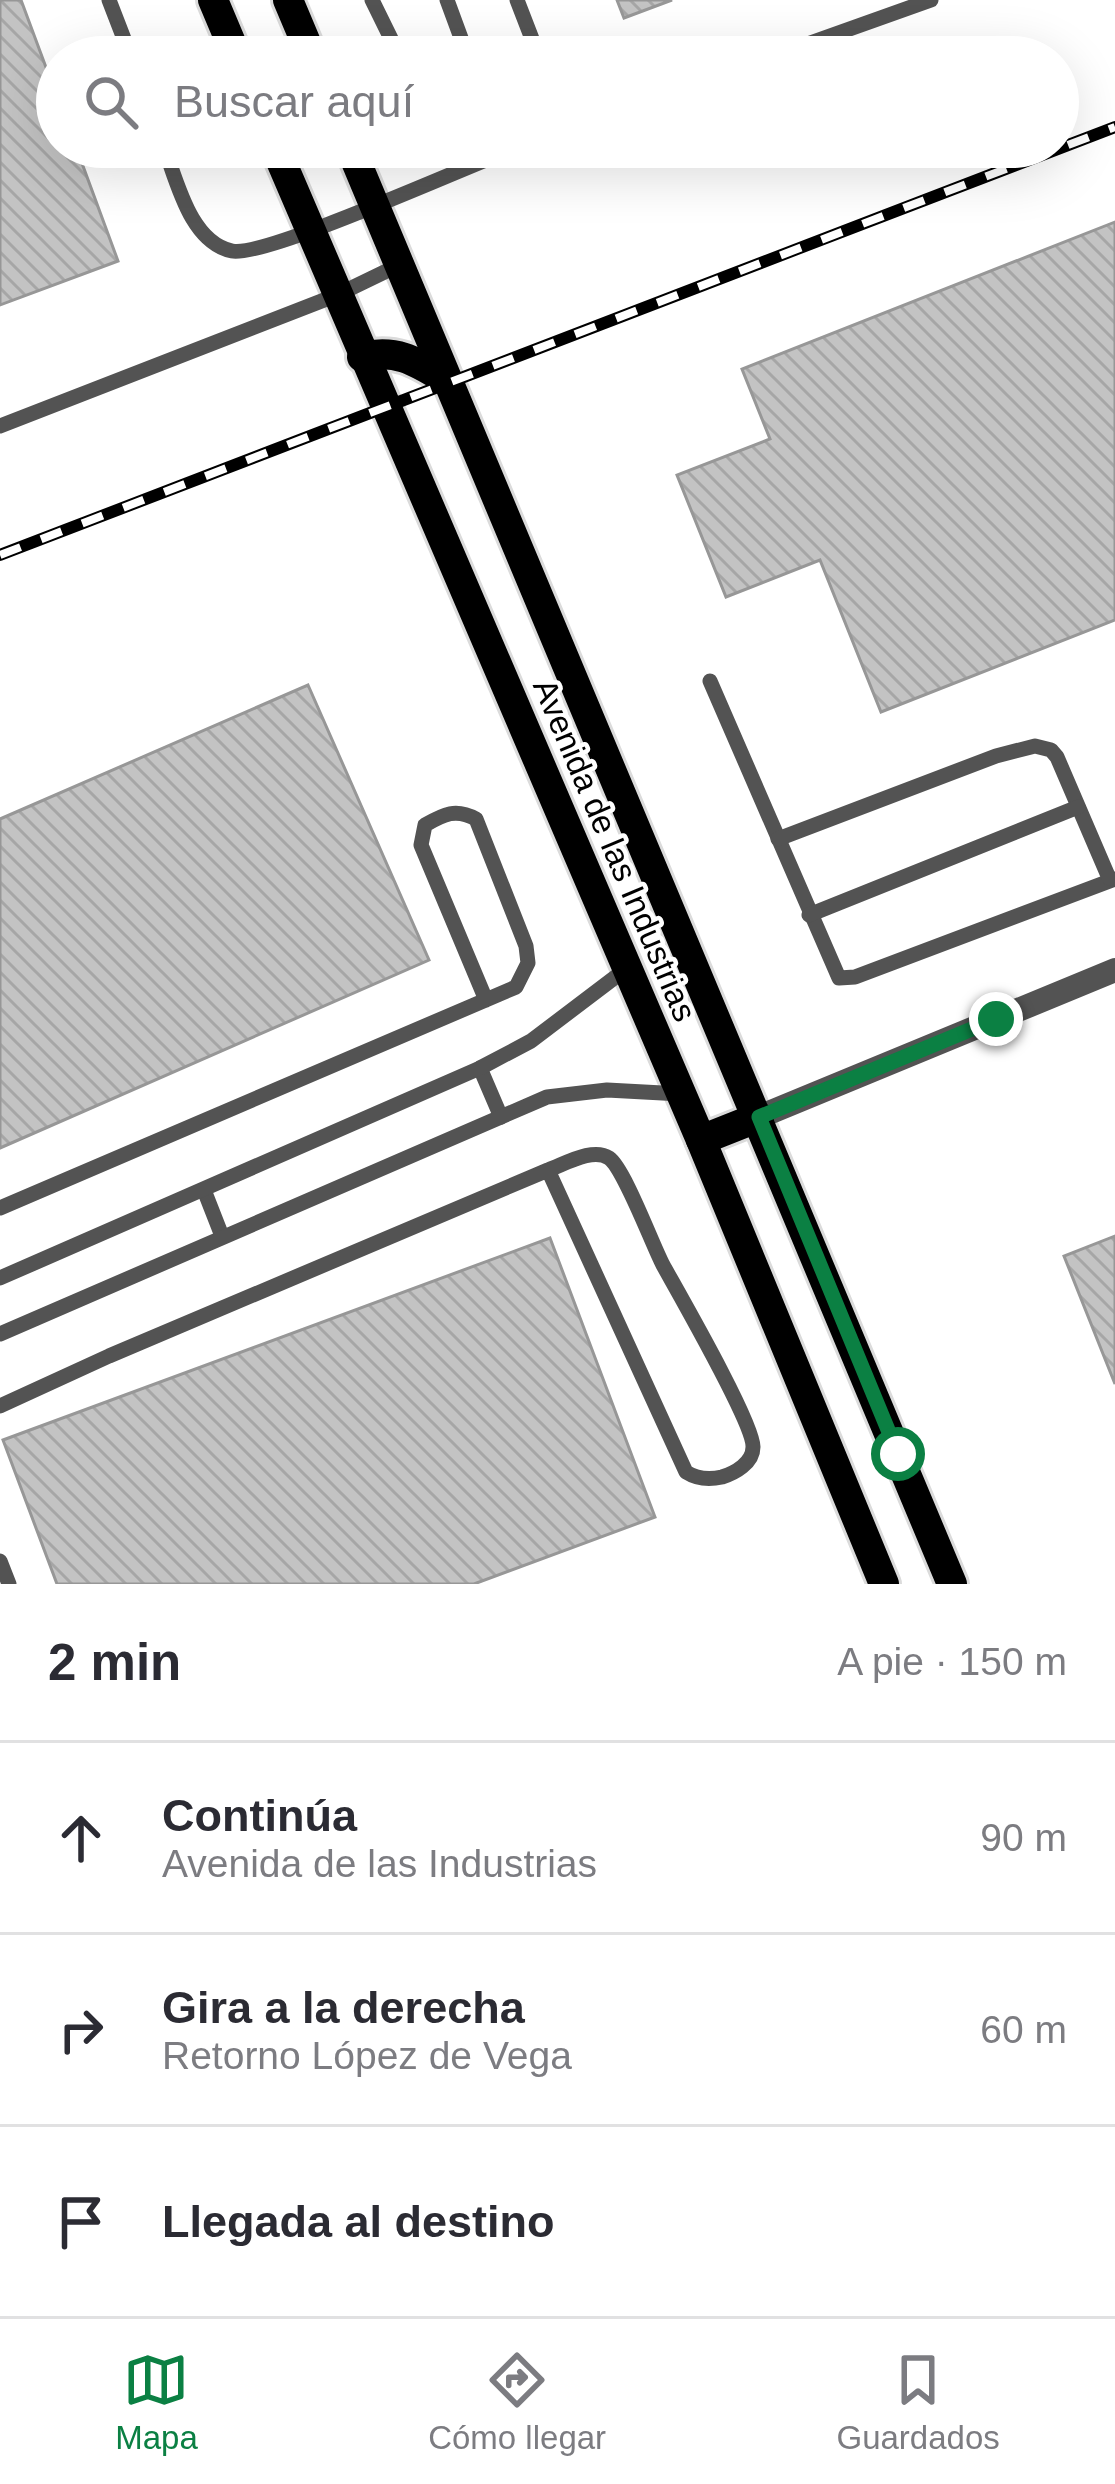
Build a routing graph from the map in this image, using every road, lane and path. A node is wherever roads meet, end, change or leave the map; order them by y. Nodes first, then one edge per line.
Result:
1 (109, 0) edge
2 (213, 0) edge
3 (288, 0) edge
4 (373, 0) edge
5 (447, 0) edge
6 (517, 0) edge
7 (931, 0) edge
8 (122, 36) edge
9 (228, 36) edge
10 (303, 36) edge
11 (390, 36) edge
12 (460, 36) edge
13 (531, 36) edge
14 (830, 36) edge
15 (173, 168) edge
16 (284, 168) edge
17 (359, 168) edge
18 (454, 168) edge
19 (374, 203) junction
20 (310, 230) junction
21 (399, 266) junction
22 (338, 295) junction
23 (362, 357) junction
24 (446, 379) junction
25 (0, 426) edge
26 (710, 680) dead end
27 (1078, 807) junction
28 (778, 839) junction
29 (1112, 878) edge
30 (809, 915) junction
31 (626, 969) junction
32 (1115, 970) edge
33 (486, 1000) junction
34 (480, 1068) junction
35 (681, 1094) junction
36 (501, 1117) junction
37 (759, 1117) junction
38 (700, 1140) junction
39 (548, 1170) junction
40 (204, 1190) junction
41 (0, 1208) edge
42 (222, 1236) junction
43 (0, 1278) edge
44 (0, 1334) edge
45 (0, 1406) edge
46 (0, 1562) edge
47 (948, 1583) edge
48 (9, 1584) edge
49 (884, 1584) edge

1 - 8 lane
2 - 9 main road
3 - 10 main road
4 - 11 lane
5 - 12 lane
6 - 13 lane
7 - 14 lane
15 - 20 lane
16 - 20 main road, Avenida de las Industrias
17 - 19 main road, Avenida de las Industrias
18 - 19 lane
19 - 20 lane
19 - 21 main road, Avenida de las Industrias
20 - 22 main road, Avenida de las Industrias
21 - 22 lane
21 - 24 main road, Avenida de las Industrias
22 - 23 main road, Avenida de las Industrias
22 - 25 lane
23 - 24 main road
23 - 31 main road, Avenida de las Industrias
24 - 37 main road, Avenida de las Industrias
26 - 28 lane
27 - 28 lane
27 - 29 lane
27 - 30 lane
28 - 30 lane
29 - 30 lane
31 - 34 lane
31 - 35 main road, Avenida de las Industrias
32 - 37 street
33 - 33 lane
33 - 41 lane
34 - 36 lane
34 - 40 lane
35 - 36 lane
35 - 38 main road, Avenida de las Industrias
36 - 42 lane
37 - 38 main road
37 - 47 main road, Avenida de las Industrias
38 - 49 main road, Avenida de las Industrias
39 - 39 lane
39 - 45 lane
40 - 42 lane
40 - 43 lane
42 - 44 lane
46 - 48 lane

